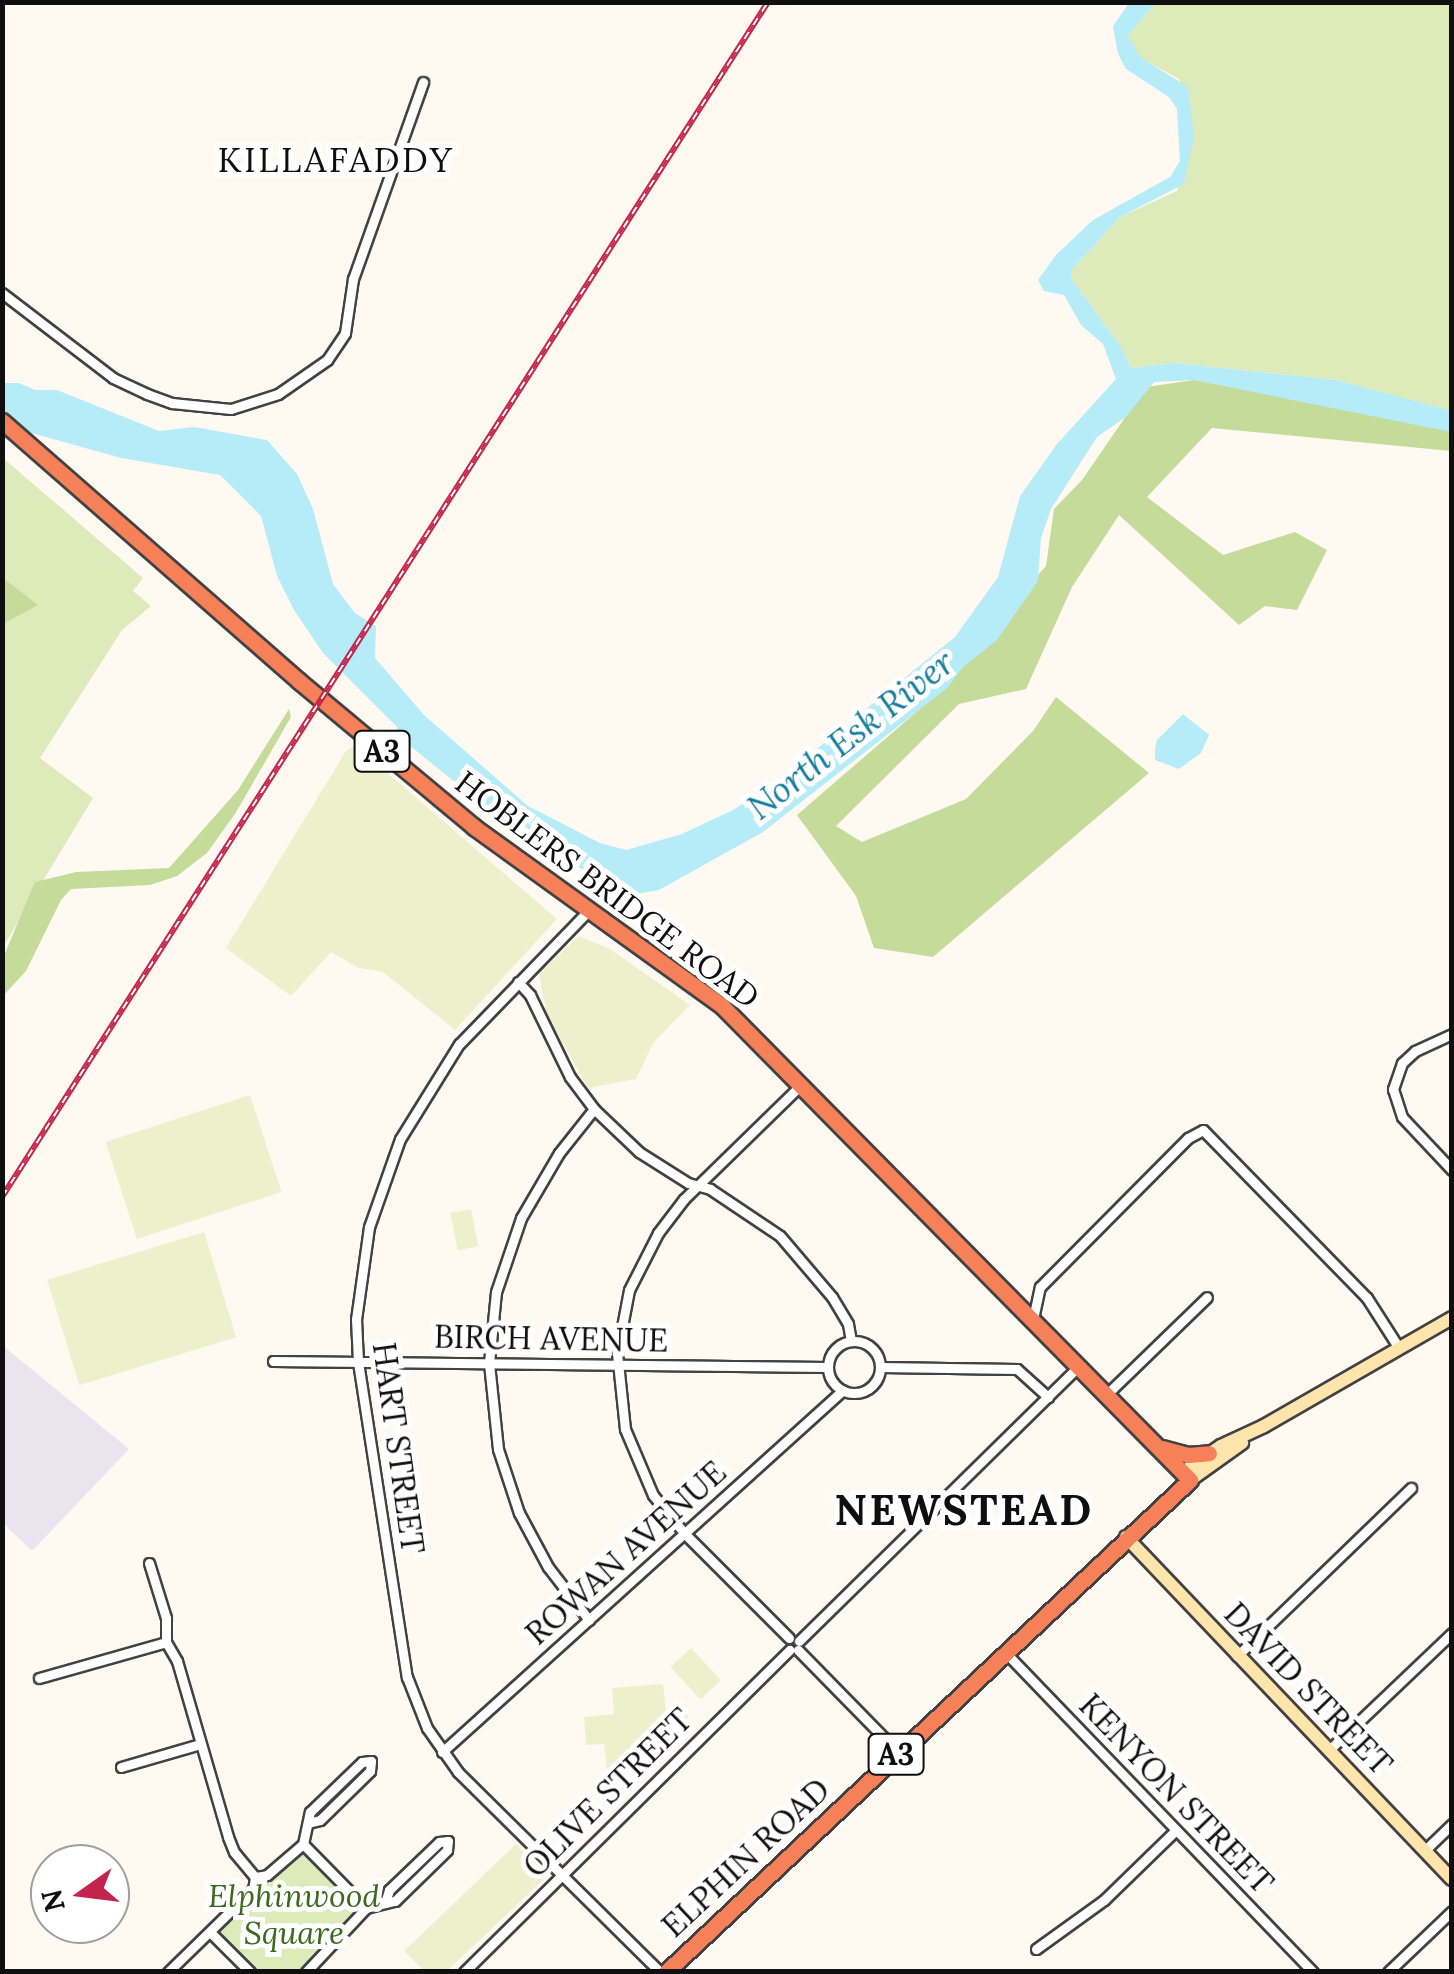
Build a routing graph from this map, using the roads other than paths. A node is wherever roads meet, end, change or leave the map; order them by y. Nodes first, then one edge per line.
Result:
1 (423, 82) dead end
2 (2, 292) edge
3 (2, 420) edge
4 (590, 909) junction
5 (518, 982) junction
6 (1452, 1034) edge
7 (802, 1084) junction
8 (594, 1110) junction
9 (1452, 1170) edge
10 (700, 1186) junction
11 (1207, 1297) dead end
12 (1032, 1319) junction
13 (1450, 1323) edge
14 (851, 1341) junction
15 (1399, 1348) junction
16 (272, 1361) dead end
17 (358, 1362) junction
18 (489, 1363) junction
19 (617, 1366) junction
20 (1079, 1366) junction
21 (828, 1367) junction
22 (880, 1367) junction
23 (843, 1390) junction
24 (1107, 1394) junction
25 (1048, 1397) junction
26 (1264, 1426) junction
27 (1158, 1447) junction
28 (1209, 1453) junction
29 (1186, 1476) junction
30 (1410, 1488) dead end
31 (685, 1534) junction
32 (1126, 1536) junction
33 (149, 1563) dead end
34 (588, 1620) junction
35 (1452, 1634) edge
36 (166, 1642) junction
37 (794, 1645) junction
38 (1004, 1650) junction
39 (1238, 1656) junction
40 (39, 1678) dead end
41 (200, 1744) junction
42 (1328, 1750) junction
43 (442, 1752) junction
44 (898, 1752) junction
45 (121, 1767) dead end
46 (308, 1824) junction
47 (1452, 1824) edge
48 (1176, 1830) junction
49 (303, 1844) junction
50 (1424, 1851) junction
51 (561, 1874) junction
52 (255, 1877) junction
53 (1452, 1879) edge
54 (385, 1903) junction
55 (366, 1908) junction
56 (1452, 1910) edge
57 (210, 1932) junction
58 (1036, 1949) dead end
59 (168, 1972) edge
60 (250, 1972) edge
61 (306, 1972) edge
62 (464, 1972) edge
63 (663, 1972) edge
64 (1313, 1972) edge
65 (1388, 1972) edge

1 - 2 street
3 - 4 highway, HOBLERS BRIDGE ROAD / A3
4 - 5 street, HART STREET
4 - 7 highway, HOBLERS BRIDGE ROAD / A3
5 - 8 street
5 - 17 street, HART STREET
6 - 9 street
7 - 10 street
7 - 12 highway, HOBLERS BRIDGE ROAD / A3
8 - 10 street
8 - 18 street
10 - 14 street
10 - 19 street
11 - 24 street
12 - 15 street
12 - 20 highway, HOBLERS BRIDGE ROAD / A3
13 - 15 street
14 - 21 street
14 - 22 street
15 - 26 street
16 - 17 street, BIRCH AVENUE
17 - 18 street, BIRCH AVENUE
17 - 43 street, HART STREET
18 - 19 street, BIRCH AVENUE
18 - 34 street
19 - 21 street, BIRCH AVENUE
19 - 31 street
20 - 24 highway, HOBLERS BRIDGE ROAD / A3
20 - 25 street, OLIVE STREET
21 - 23 street
22 - 23 street
22 - 25 street
23 - 31 street, ROWAN AVENUE
24 - 27 highway, HOBLERS BRIDGE ROAD / A3
25 - 37 street, OLIVE STREET
26 - 28 street
26 - 29 street
27 - 28 highway
27 - 29 highway, HOBLERS BRIDGE ROAD / A3
28 - 29 street
29 - 32 highway, ELPHIN ROAD / A3
30 - 39 street
31 - 34 street, ROWAN AVENUE
31 - 37 street
32 - 38 highway, ELPHIN ROAD / A3
32 - 39 street, DAVID STREET
33 - 36 street
34 - 43 street, ROWAN AVENUE
35 - 42 street
36 - 40 street
36 - 41 street
37 - 44 street
37 - 51 street, OLIVE STREET
38 - 44 highway, ELPHIN ROAD / A3
38 - 48 street, KENYON STREET
39 - 42 street, DAVID STREET
41 - 45 street
41 - 52 street
42 - 50 street, DAVID STREET
43 - 51 street, HART STREET
44 - 63 highway, ELPHIN ROAD / A3
46 - 46 street
46 - 49 street
47 - 50 street
48 - 58 street
48 - 64 street, KENYON STREET
49 - 52 street
49 - 55 street
50 - 53 street, DAVID STREET
51 - 62 street, OLIVE STREET
51 - 63 street, HART STREET
52 - 57 street
54 - 54 street
54 - 55 street
55 - 61 street
56 - 65 street
57 - 59 street
57 - 60 street

